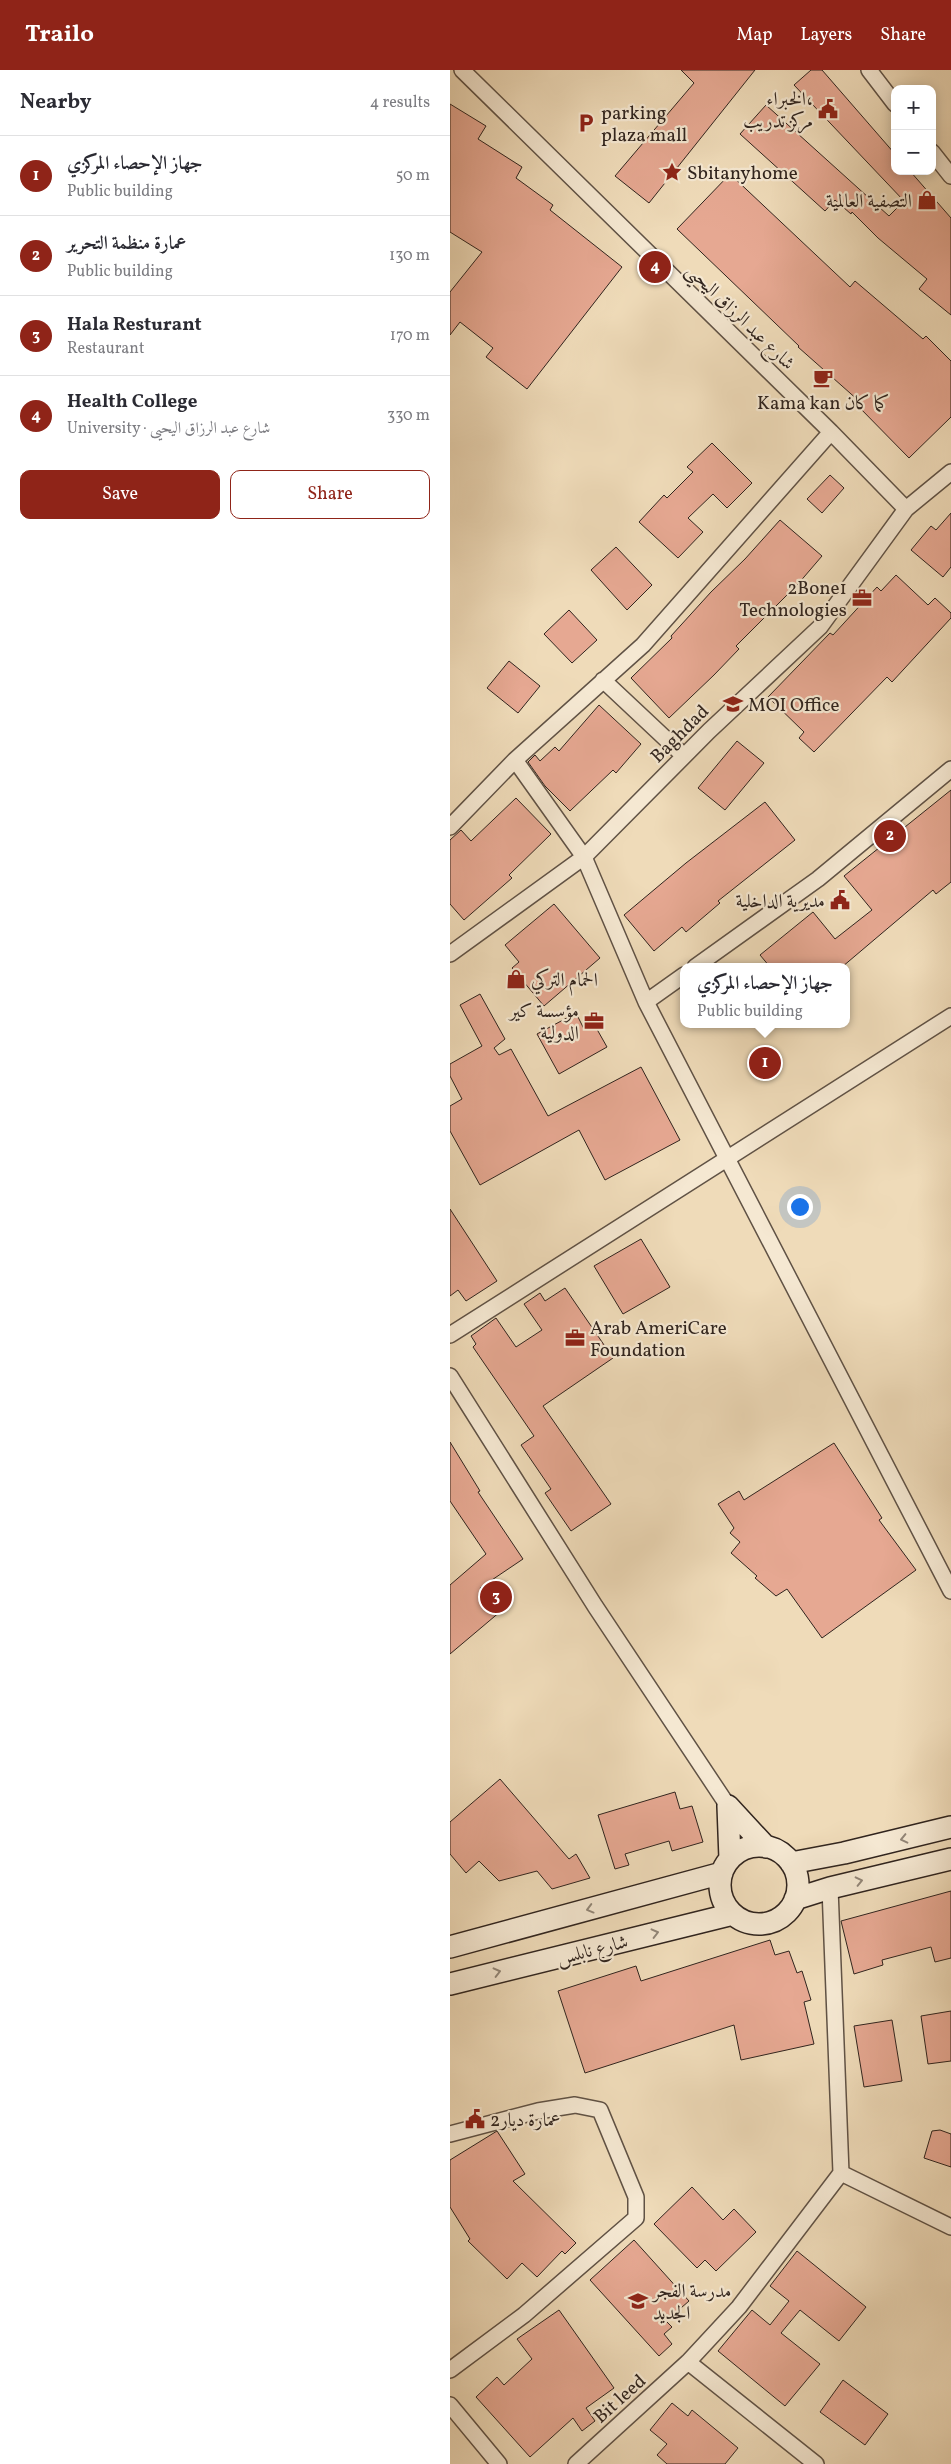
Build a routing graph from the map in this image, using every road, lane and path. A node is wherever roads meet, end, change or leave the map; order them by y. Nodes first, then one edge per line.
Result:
1 (462, 70) edge
2 (869, 70) edge
3 (891, 99) edge
4 (936, 157) edge
5 (951, 176) edge
6 (830, 432) junction
7 (951, 472) edge
8 (906, 509) junction
9 (603, 680) junction
10 (684, 756) junction
11 (515, 760) junction
12 (951, 769) edge
13 (450, 827) edge
14 (584, 857) junction
15 (450, 954) edge
16 (701, 963) edge
17 (680, 978) edge
18 (646, 1002) junction
19 (951, 1016) edge
20 (726, 1160) junction
21 (450, 1334) edge
22 (450, 1376) edge
23 (951, 1591) edge
24 (728, 1806) junction
25 (951, 1827) edge
26 (766, 1847) junction
27 (951, 1860) edge
28 (791, 1862) junction
29 (726, 1866) junction
30 (830, 1888) junction
31 (795, 1900) junction
32 (733, 1914) junction
33 (450, 1947) edge
34 (450, 1984) edge
35 (450, 2134) edge
36 (841, 2173) junction
37 (951, 2227) edge
38 (688, 2362) junction
39 (450, 2370) edge
40 (450, 2405) edge
41 (499, 2464) edge
42 (576, 2464) edge
43 (816, 2464) edge

1 - 6 street, شارع عبد الرزاق اليحيى
2 - 3 street
4 - 5 street
6 - 8 street, شارع عبد الرزاق اليحيى
6 - 9 street
7 - 8 street
8 - 10 street, Baghdad
9 - 10 street
9 - 11 street
10 - 14 street, Baghdad
11 - 13 street
11 - 14 street
12 - 16 street
14 - 15 street, Baghdad
14 - 18 street
17 - 18 street
18 - 20 street
19 - 20 street
20 - 21 street
20 - 23 street
22 - 24 street
24 - 26 main road
24 - 29 main road
25 -> 28 main road
26 - 28 main road
26 - 29 main road
30 -> 27 main road
28 - 31 main road
29 - 32 main road
29 -> 33 main road, شارع نابلس
30 - 31 main road
30 - 36 street
31 - 32 main road
34 -> 32 main road, شارع نابلس
35 - 39 street
36 - 37 street
36 - 38 street, Bit leed
38 - 42 street, Bit leed
38 - 43 street
40 - 41 street

